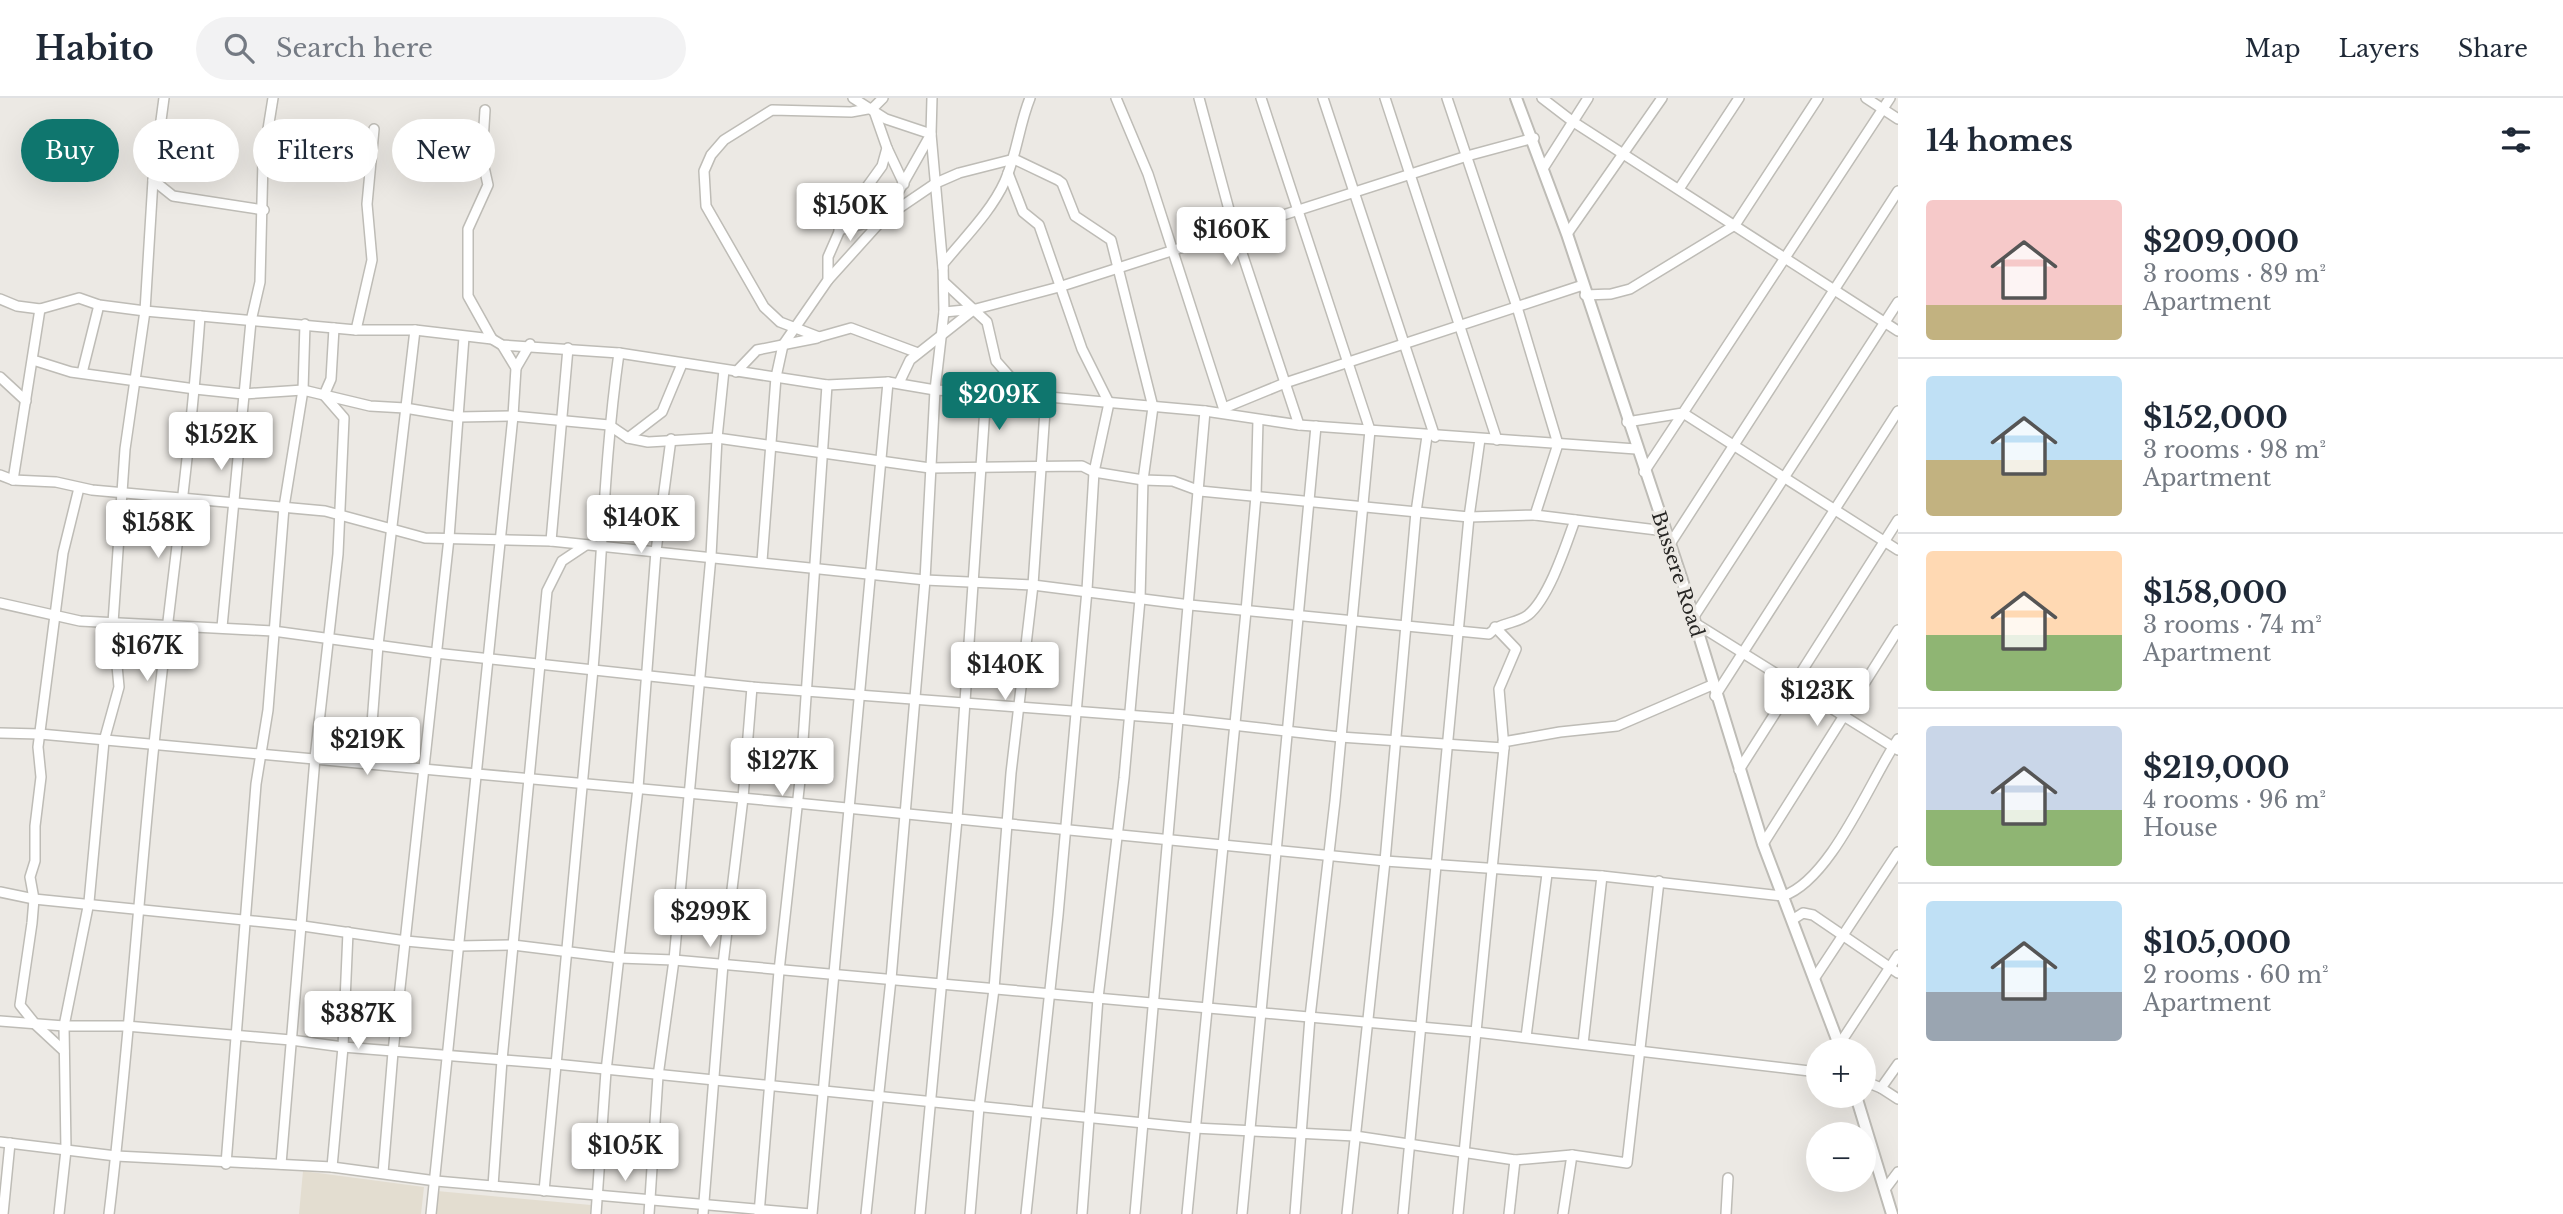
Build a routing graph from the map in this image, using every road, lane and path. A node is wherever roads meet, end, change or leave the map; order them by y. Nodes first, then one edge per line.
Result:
1 (164, 98) edge
2 (273, 98) edge
3 (853, 98) edge
4 (883, 98) edge
5 (932, 98) edge
6 (1030, 98) edge
7 (1116, 98) edge
8 (1199, 98) edge
9 (1261, 98) edge
10 (1323, 98) edge
11 (1385, 98) edge
12 (1447, 98) edge
13 (1542, 98) edge
14 (1588, 98) edge
15 (1662, 98) edge
16 (1739, 98) edge
17 (1818, 98) edge
18 (1866, 98) edge
19 (1890, 98) edge
20 (1518, 99) edge
21 (873, 108) junction
22 (1883, 109) junction
23 (485, 110) dead end
24 (161, 119) edge
25 (1898, 119) edge
26 (1572, 121) junction
27 (931, 134) junction
28 (1534, 138) junction
29 (887, 148) junction
30 (1626, 154) junction
31 (1467, 156) junction
32 (1014, 159) junction
33 (1544, 167) junction
34 (1008, 173) junction
35 (1410, 175) junction
36 (153, 182) edge
37 (156, 182) edge
38 (369, 182) edge
39 (936, 183) junction
40 (904, 184) junction
41 (1679, 189) junction
42 (1898, 191) edge
43 (1354, 193) junction
44 (173, 196) junction
45 (152, 202) junction
46 (264, 210) junction
47 (1297, 212) junction
48 (883, 219) junction
49 (1734, 225) junction
50 (839, 230) junction
51 (1235, 232) junction
52 (1567, 234) junction
53 (1172, 250) junction
54 (1785, 258) junction
55 (1117, 267) junction
56 (828, 281) junction
57 (944, 284) junction
58 (1059, 287) junction
59 (1833, 289) junction
60 (1584, 290) junction
61 (0, 299) edge
62 (1898, 302) edge
63 (99, 305) junction
64 (1517, 307) junction
65 (40, 309) junction
66 (976, 309) junction
67 (145, 311) junction
68 (944, 312) junction
69 (200, 316) junction
70 (251, 321) junction
71 (1885, 323) junction
72 (305, 324) junction
73 (1460, 326) junction
74 (794, 327) junction
75 (334, 328) junction
76 (356, 330) junction
77 (415, 330) junction
78 (1898, 331) edge
79 (941, 336) junction
80 (464, 337) junction
81 (819, 337) junction
82 (492, 339) junction
83 (530, 344) junction
84 (1404, 344) junction
85 (502, 345) junction
86 (783, 345) junction
87 (568, 348) junction
88 (619, 353) junction
89 (918, 353) junction
90 (33, 360) junction
91 (1347, 362) junction
92 (682, 364) junction
93 (516, 368) junction
94 (724, 370) junction
95 (736, 372) junction
96 (82, 373) junction
97 (0, 377) edge
98 (776, 377) junction
99 (134, 380) junction
100 (888, 382) junction
101 (899, 383) junction
102 (1285, 383) junction
103 (827, 385) junction
104 (195, 389) junction
105 (303, 390) junction
106 (935, 390) junction
107 (986, 393) junction
108 (243, 394) junction
109 (1026, 394) junction
110 (324, 396) junction
111 (1046, 396) junction
112 (26, 401) junction
113 (1109, 403) junction
114 (1153, 407) junction
115 (405, 408) junction
116 (1205, 411) junction
117 (1225, 411) junction
118 (1898, 411) edge
119 (1683, 412) junction
120 (513, 416) junction
121 (459, 417) junction
122 (1258, 420) junction
123 (563, 421) junction
124 (1627, 422) junction
125 (609, 425) junction
126 (1300, 425) junction
127 (1316, 426) junction
128 (1370, 430) junction
129 (1431, 436) junction
130 (628, 438) junction
131 (717, 438) junction
132 (671, 439) junction
133 (1480, 439) junction
134 (1497, 440) junction
135 (772, 444) junction
136 (1558, 444) junction
137 (1732, 444) junction
138 (1636, 449) junction
139 (824, 453) junction
140 (879, 462) junction
141 (930, 468) junction
142 (1040, 468) junction
143 (982, 470) junction
144 (1094, 472) junction
145 (1644, 472) junction
146 (0, 475) edge
147 (1784, 478) junction
148 (13, 480) junction
149 (1143, 480) junction
150 (79, 488) junction
151 (1200, 491) junction
152 (122, 492) junction
153 (1256, 496) junction
154 (180, 498) junction
155 (1308, 502) junction
156 (233, 505) junction
157 (284, 508) junction
158 (1362, 508) junction
159 (1834, 509) junction
160 (1416, 512) junction
161 (341, 515) junction
162 (1535, 515) junction
163 (1469, 517) junction
164 (1575, 520) junction
165 (1898, 520) edge
166 (391, 530) junction
167 (1665, 531) junction
168 (449, 538) junction
169 (499, 538) junction
170 (551, 541) junction
171 (1884, 541) junction
172 (588, 544) junction
173 (1670, 544) junction
174 (603, 546) junction
175 (1898, 550) edge
176 (656, 551) junction
177 (711, 556) junction
178 (762, 561) junction
179 (816, 568) junction
180 (871, 575) junction
181 (925, 580) junction
182 (974, 580) junction
183 (1033, 585) junction
184 (1087, 590) junction
185 (1140, 599) junction
186 (0, 603) edge
187 (1190, 605) junction
188 (1246, 611) junction
189 (1300, 613) junction
190 (54, 617) junction
191 (1351, 619) junction
192 (1694, 621) junction
193 (113, 623) junction
194 (169, 625) junction
195 (1405, 625) junction
196 (222, 627) junction
197 (1495, 627) junction
198 (1898, 629) edge
199 (272, 631) junction
200 (1460, 631) junction
201 (331, 640) junction
202 (378, 645) junction
203 (1743, 651) junction
204 (435, 653) junction
205 (487, 658) junction
206 (539, 662) junction
207 (593, 669) junction
208 (648, 675) junction
209 (699, 680) junction
210 (1794, 685) junction
211 (752, 687) junction
212 (806, 690) junction
213 (1714, 691) junction
214 (861, 693) junction
215 (915, 698) junction
216 (966, 703) junction
217 (1020, 708) junction
218 (1076, 712) junction
219 (1129, 715) junction
220 (1842, 715) junction
221 (1179, 719) junction
222 (1233, 724) junction
223 (1289, 730) junction
224 (0, 733) edge
225 (40, 734) junction
226 (1340, 737) junction
227 (104, 741) junction
228 (1395, 741) junction
229 (154, 744) junction
230 (1449, 744) junction
231 (1503, 745) junction
232 (1896, 745) edge
233 (261, 753) junction
234 (315, 758) junction
235 (369, 763) junction
236 (425, 769) junction
237 (1739, 770) junction
238 (475, 773) junction
239 (528, 778) junction
240 (583, 785) junction
241 (638, 788) junction
242 (688, 793) junction
243 (743, 798) junction
244 (796, 803) junction
245 (847, 808) junction
246 (905, 814) junction
247 (957, 818) junction
248 (1009, 823) junction
249 (1065, 829) junction
250 (1117, 836) junction
251 (1168, 841) junction
252 (1763, 844) junction
253 (1222, 846) junction
254 (1278, 850) junction
255 (1898, 852) edge
256 (1329, 855) junction
257 (1385, 861) junction
258 (1438, 866) junction
259 (1491, 869) junction
260 (1546, 874) junction
261 (1602, 876) junction
262 (1659, 881) junction
263 (0, 892) edge
264 (1783, 896) junction
265 (34, 899) junction
266 (89, 902) junction
267 (140, 907) junction
268 (245, 919) junction
269 (1792, 920) junction
270 (303, 926) junction
271 (348, 932) junction
272 (1843, 936) junction
273 (406, 941) junction
274 (513, 945) junction
275 (459, 946) junction
276 (568, 950) junction
277 (1898, 955) edge
278 (619, 958) junction
279 (674, 960) junction
280 (723, 964) junction
281 (1894, 970) edge
282 (779, 971) junction
283 (834, 974) junction
284 (891, 979) junction
285 (1814, 979) junction
286 (940, 984) junction
287 (994, 989) junction
288 (1051, 994) junction
289 (1098, 998) junction
290 (1151, 1003) junction
291 (1205, 1008) junction
292 (1262, 1013) junction
293 (1310, 1017) junction
294 (0, 1021) edge
295 (1367, 1022) junction
296 (36, 1025) junction
297 (64, 1026) junction
298 (126, 1026) junction
299 (1421, 1027) junction
300 (1476, 1032) junction
301 (237, 1035) junction
302 (1526, 1037) junction
303 (1837, 1038) edge
304 (1846, 1038) edge
305 (290, 1040) junction
306 (1583, 1044) junction
307 (344, 1047) junction
308 (1641, 1050) junction
309 (64, 1051) junction
310 (393, 1052) junction
311 (447, 1056) junction
312 (502, 1060) junction
313 (555, 1063) junction
314 (1898, 1064) edge
315 (606, 1071) junction
316 (1806, 1071) edge
317 (658, 1076) junction
318 (715, 1082) junction
319 (769, 1086) junction
320 (1876, 1086) edge
321 (1881, 1088) junction
322 (823, 1092) junction
323 (876, 1097) junction
324 (1898, 1099) edge
325 (928, 1102) junction
326 (979, 1107) junction
327 (1860, 1108) edge
328 (1035, 1112) junction
329 (1088, 1118) junction
330 (1143, 1123) junction
331 (1194, 1129) junction
332 (1250, 1130) junction
333 (1302, 1133) junction
334 (1355, 1136) junction
335 (5, 1142) edge
336 (1410, 1144) junction
337 (66, 1150) junction
338 (1572, 1154) junction
339 (1466, 1155) junction
340 (116, 1156) junction
341 (1515, 1160) junction
342 (226, 1164) junction
343 (282, 1164) junction
344 (332, 1167) junction
345 (1898, 1172) edge
346 (383, 1173) junction
347 (1728, 1178) dead end
348 (436, 1181) junction
349 (493, 1186) junction
350 (1886, 1188) junction
351 (544, 1191) junction
352 (598, 1195) junction
353 (650, 1200) junction
354 (1893, 1207) edge
355 (704, 1209) edge
356 (759, 1212) edge
357 (3, 1214) edge
358 (59, 1214) edge
359 (109, 1214) edge
360 (431, 1214) edge
361 (596, 1214) edge
362 (649, 1214) edge
363 (811, 1214) edge
364 (866, 1214) edge
365 (920, 1214) edge
366 (970, 1214) edge
367 (1026, 1214) edge
368 (1082, 1214) edge
369 (1135, 1214) edge
370 (1187, 1214) edge
371 (1241, 1214) edge
372 (1295, 1214) edge
373 (1347, 1214) edge
374 (1404, 1214) edge
375 (1458, 1214) edge
376 (1509, 1214) edge
377 (1563, 1214) edge
378 (1726, 1214) edge

1 - 24 street
2 - 46 street
3 - 21 street
4 - 21 street
5 - 27 street
6 - 32 street
7 - 53 street
8 - 51 street
9 - 47 street
10 - 43 street
11 - 35 street
12 - 31 street
13 - 26 street
14 - 26 street
15 - 30 street
16 - 41 street
17 - 49 street
18 - 22 street
19 - 22 street
20 - 28 main road, Bussere Road
21 - 27 street
21 - 29 street
21 - 74 street
22 - 25 street
22 - 54 street
23 - 82 street
26 - 30 street
26 - 33 street
27 - 39 street
27 - 40 street
28 - 31 street
28 - 33 main road, Bussere Road
29 - 40 street
29 - 50 street
30 - 41 street
30 - 52 street
31 - 35 street
31 - 64 street
32 - 34 street
32 - 39 street
32 - 55 street
33 - 52 main road, Bussere Road
34 - 57 street
34 - 58 street
35 - 43 street
35 - 73 street
36 - 45 street
37 - 44 street
38 - 76 street
39 - 48 street
39 - 57 street
40 - 48 street
41 - 49 street
42 - 59 street
43 - 47 street
43 - 84 street
44 - 45 street
44 - 46 street
45 - 67 street
46 - 70 street
47 - 51 street
47 - 91 street
48 - 50 street
48 - 56 street
49 - 54 street
49 - 60 street
50 - 56 street
51 - 53 street
51 - 102 street
52 - 60 main road, Bussere Road
53 - 55 street
53 - 117 street
54 - 59 street
54 - 119 street
55 - 58 street
55 - 114 street
56 - 74 street
57 - 66 street
57 - 68 street
58 - 66 street
58 - 113 street
59 - 71 street
59 - 137 street
60 - 64 street
60 - 124 main road, Bussere Road
61 - 65 street
62 - 71 street
63 - 65 street
63 - 67 street
63 - 96 street
64 - 73 street
64 - 136 street
65 - 90 street
66 - 68 street
66 - 79 street
66 - 109 street
67 - 69 street
67 - 99 street
68 - 79 street
69 - 70 street
69 - 104 street
70 - 72 street
70 - 108 street
71 - 78 street
71 - 147 street
72 - 75 street
72 - 105 street
73 - 84 street
73 - 134 street
74 - 81 street
74 - 86 street
75 - 76 street
75 - 110 street
76 - 77 street
77 - 80 street
77 - 115 street
79 - 89 street
79 - 106 street
80 - 82 street
80 - 121 street
81 - 86 street
81 - 89 street
82 - 85 street
83 - 85 street
83 - 87 street
83 - 93 street
84 - 91 street
84 - 129 street
85 - 93 street
86 - 95 street
86 - 98 street
87 - 88 street
87 - 123 street
88 - 92 street
88 - 125 street
89 - 101 street
90 - 96 street
90 - 112 street
91 - 102 street
91 - 128 street
92 - 94 street
92 - 130 street
93 - 120 street
94 - 95 street
94 - 131 street
95 - 98 street
96 - 99 street
97 - 112 street
98 - 103 street
98 - 135 street
99 - 104 street
99 - 152 street
100 - 101 street
100 - 103 street
100 - 140 street
101 - 106 street
102 - 117 street
102 - 126 street
103 - 139 street
104 - 108 street
104 - 154 street
105 - 108 street
105 - 110 street
105 - 157 street
106 - 107 street
106 - 141 street
107 - 109 street
107 - 143 street
108 - 156 street
109 - 111 street
110 - 115 street
110 - 161 street
111 - 113 street
111 - 142 street
112 - 148 street
113 - 114 street
113 - 144 street
114 - 116 street
114 - 149 street
115 - 121 street
115 - 166 street
116 - 117 street
116 - 151 street
117 - 122 street
118 - 159 street
119 - 124 street
119 - 137 street
119 - 145 street
120 - 121 street
120 - 123 street
120 - 169 street
121 - 168 street
122 - 126 street
122 - 153 street
123 - 125 street
123 - 170 street
124 - 138 main road, Bussere Road
125 - 130 street
125 - 174 street
126 - 127 street
127 - 128 street
127 - 155 street
128 - 129 street
128 - 158 street
129 - 133 street
129 - 160 street
130 - 132 street
131 - 132 street
131 - 135 street
131 - 177 street
132 - 176 street
133 - 134 street
133 - 163 street
134 - 136 street
135 - 139 street
135 - 178 street
136 - 138 street
136 - 162 street
137 - 147 street
137 - 173 street
138 - 145 main road, Bussere Road
139 - 140 street
139 - 179 street
140 - 141 street
140 - 180 street
141 - 143 street
141 - 181 street
142 - 143 street
142 - 144 street
142 - 183 street
143 - 182 street
144 - 149 street
144 - 184 street
145 - 167 main road, Bussere Road
146 - 148 street
147 - 159 street
147 - 192 street
148 - 150 street
149 - 151 street
149 - 185 street
150 - 152 street
150 - 190 street
151 - 153 street
151 - 187 street
152 - 154 street
152 - 193 street
153 - 155 street
153 - 188 street
154 - 156 street
154 - 194 street
155 - 158 street
155 - 189 street
156 - 157 street
156 - 196 street
157 - 161 street
157 - 199 street
158 - 160 street
158 - 191 street
159 - 171 street
159 - 203 street
160 - 163 street
160 - 195 street
161 - 166 street
161 - 201 street
162 - 163 street
162 - 164 street
163 - 200 street
164 - 167 street
164 - 197 street
165 - 171 street
166 - 168 street
166 - 202 street
167 - 173 main road, Bussere Road
168 - 169 street
168 - 204 street
169 - 170 street
169 - 205 street
170 - 172 street
171 - 175 street
171 - 210 street
172 - 174 street
172 - 206 street
173 - 192 main road, Bussere Road
174 - 176 street
174 - 207 street
176 - 177 street
176 - 208 street
177 - 178 street
177 - 209 street
178 - 179 street
179 - 180 street
179 - 212 street
180 - 181 street
180 - 214 street
181 - 182 street
181 - 215 street
182 - 183 street
182 - 216 street
183 - 184 street
183 - 217 street
184 - 185 street
184 - 218 street
185 - 187 street
185 - 219 street
186 - 190 street
187 - 188 street
187 - 221 street
188 - 189 street
188 - 222 street
189 - 191 street
189 - 223 street
190 - 193 street
190 - 225 street
191 - 195 street
191 - 226 street
192 - 203 street
192 - 213 main road, Bussere Road
193 - 194 street
193 - 227 street
194 - 196 street
194 - 229 street
195 - 200 street
195 - 228 street
196 - 199 street
197 - 200 street
197 - 231 street
198 - 220 street
199 - 201 street
199 - 233 street
200 - 230 street
201 - 202 street
201 - 234 street
202 - 204 street
202 - 235 street
203 - 210 street
203 - 213 street
204 - 205 street
204 - 236 street
205 - 206 street
205 - 238 street
206 - 207 street
206 - 239 street
207 - 208 street
207 - 240 street
208 - 209 street
208 - 241 street
209 - 211 street
209 - 242 street
210 - 220 street
210 - 237 street
211 - 212 street
211 - 243 street
212 - 214 street
212 - 244 street
213 - 231 street
213 - 237 main road, Bussere Road
214 - 215 street
214 - 245 street
215 - 216 street
215 - 246 street
216 - 217 street
216 - 247 street
217 - 218 street
217 - 248 street
218 - 219 street
218 - 249 street
219 - 221 street
219 - 250 street
220 - 232 street
220 - 252 street
221 - 222 street
221 - 251 street
222 - 223 street
222 - 253 street
223 - 226 street
223 - 254 street
224 - 225 street
225 - 227 street
225 - 265 street
226 - 228 street
226 - 256 street
227 - 229 street
227 - 266 street
228 - 230 street
228 - 257 street
229 - 233 street
229 - 267 street
230 - 231 street
230 - 258 street
231 - 259 street
232 - 264 street
233 - 234 street
233 - 268 street
234 - 235 street
234 - 270 street
235 - 236 street
236 - 238 street
236 - 273 street
237 - 252 main road, Bussere Road
238 - 239 street
238 - 275 street
239 - 240 street
239 - 274 street
240 - 241 street
240 - 276 street
241 - 242 street
241 - 278 street
242 - 243 street
242 - 279 street
243 - 244 street
243 - 280 street
244 - 245 street
244 - 282 street
245 - 246 street
245 - 283 street
246 - 247 street
246 - 284 street
247 - 248 street
247 - 286 street
248 - 249 street
248 - 287 street
249 - 250 street
249 - 288 street
250 - 251 street
250 - 289 street
251 - 253 street
251 - 290 street
252 - 264 main road, Bussere Road
253 - 254 street
253 - 291 street
254 - 256 street
254 - 292 street
255 - 272 street
256 - 257 street
256 - 293 street
257 - 258 street
257 - 295 street
258 - 259 street
258 - 299 street
259 - 260 street
259 - 300 street
260 - 261 street
260 - 302 street
261 - 262 street
261 - 306 street
262 - 264 street
262 - 308 street
263 - 265 street
264 - 269 main road, Bussere Road
265 - 266 street
265 - 296 street
266 - 267 street
266 - 297 street
267 - 268 street
267 - 298 street
268 - 270 street
268 - 301 street
269 - 272 street
269 - 285 main road, Bussere Road
270 - 271 street
270 - 305 street
271 - 273 street
271 - 307 street
272 - 281 street
272 - 285 street
273 - 275 street
273 - 310 street
274 - 275 street
274 - 276 street
274 - 312 street
275 - 311 street
276 - 278 street
276 - 313 street
277 - 281 street
278 - 279 street
278 - 315 street
279 - 280 street
279 - 317 street
280 - 282 street
280 - 318 street
281 - 304 street
282 - 283 street
282 - 319 street
283 - 284 street
283 - 322 street
284 - 286 street
284 - 323 street
285 - 303 main road, Bussere Road
286 - 287 street
286 - 325 street
287 - 288 street
287 - 326 street
288 - 289 street
288 - 328 street
289 - 290 street
289 - 329 street
290 - 291 street
290 - 330 street
291 - 292 street
291 - 331 street
292 - 293 street
292 - 332 street
293 - 295 street
293 - 333 street
294 - 296 street
295 - 299 street
295 - 334 street
296 - 297 street
296 - 309 street
297 - 298 street
297 - 309 street
298 - 301 street
298 - 340 street
299 - 300 street
299 - 336 street
300 - 302 street
300 - 339 street
301 - 305 street
301 - 342 street
302 - 306 street
305 - 307 street
305 - 343 street
306 - 308 street
307 - 310 street
307 - 344 street
308 - 316 street
308 - 338 street
309 - 337 street
310 - 311 street
310 - 346 street
311 - 312 street
311 - 348 street
312 - 313 street
312 - 349 street
313 - 315 street
313 - 351 street
314 - 321 street
315 - 317 street
315 - 352 street
317 - 318 street
317 - 353 street
318 - 319 street
318 - 355 street
319 - 322 street
319 - 356 street
320 - 321 street
321 - 324 street
322 - 323 street
322 - 363 street
323 - 325 street
323 - 364 street
325 - 326 street
325 - 365 street
326 - 328 street
326 - 366 street
327 - 350 main road
328 - 329 street
328 - 367 street
329 - 330 street
329 - 368 street
330 - 331 street
330 - 369 street
331 - 332 street
331 - 370 street
332 - 333 street
332 - 371 street
333 - 334 street
333 - 372 street
334 - 336 street
334 - 373 street
335 - 337 street
335 - 357 street
336 - 339 street
336 - 374 street
337 - 340 street
337 - 358 street
338 - 341 street
338 - 377 street
339 - 341 street
339 - 375 street
340 - 342 street
340 - 359 street
341 - 376 street
342 - 343 street
343 - 344 street
344 - 346 street
345 - 350 street
346 - 348 street
347 - 378 street
348 - 349 street
348 - 360 street
349 - 351 street
350 - 354 main road
351 - 352 street
352 - 353 street
352 - 361 street
353 - 355 street
353 - 362 street
355 - 356 street
356 - 363 street

